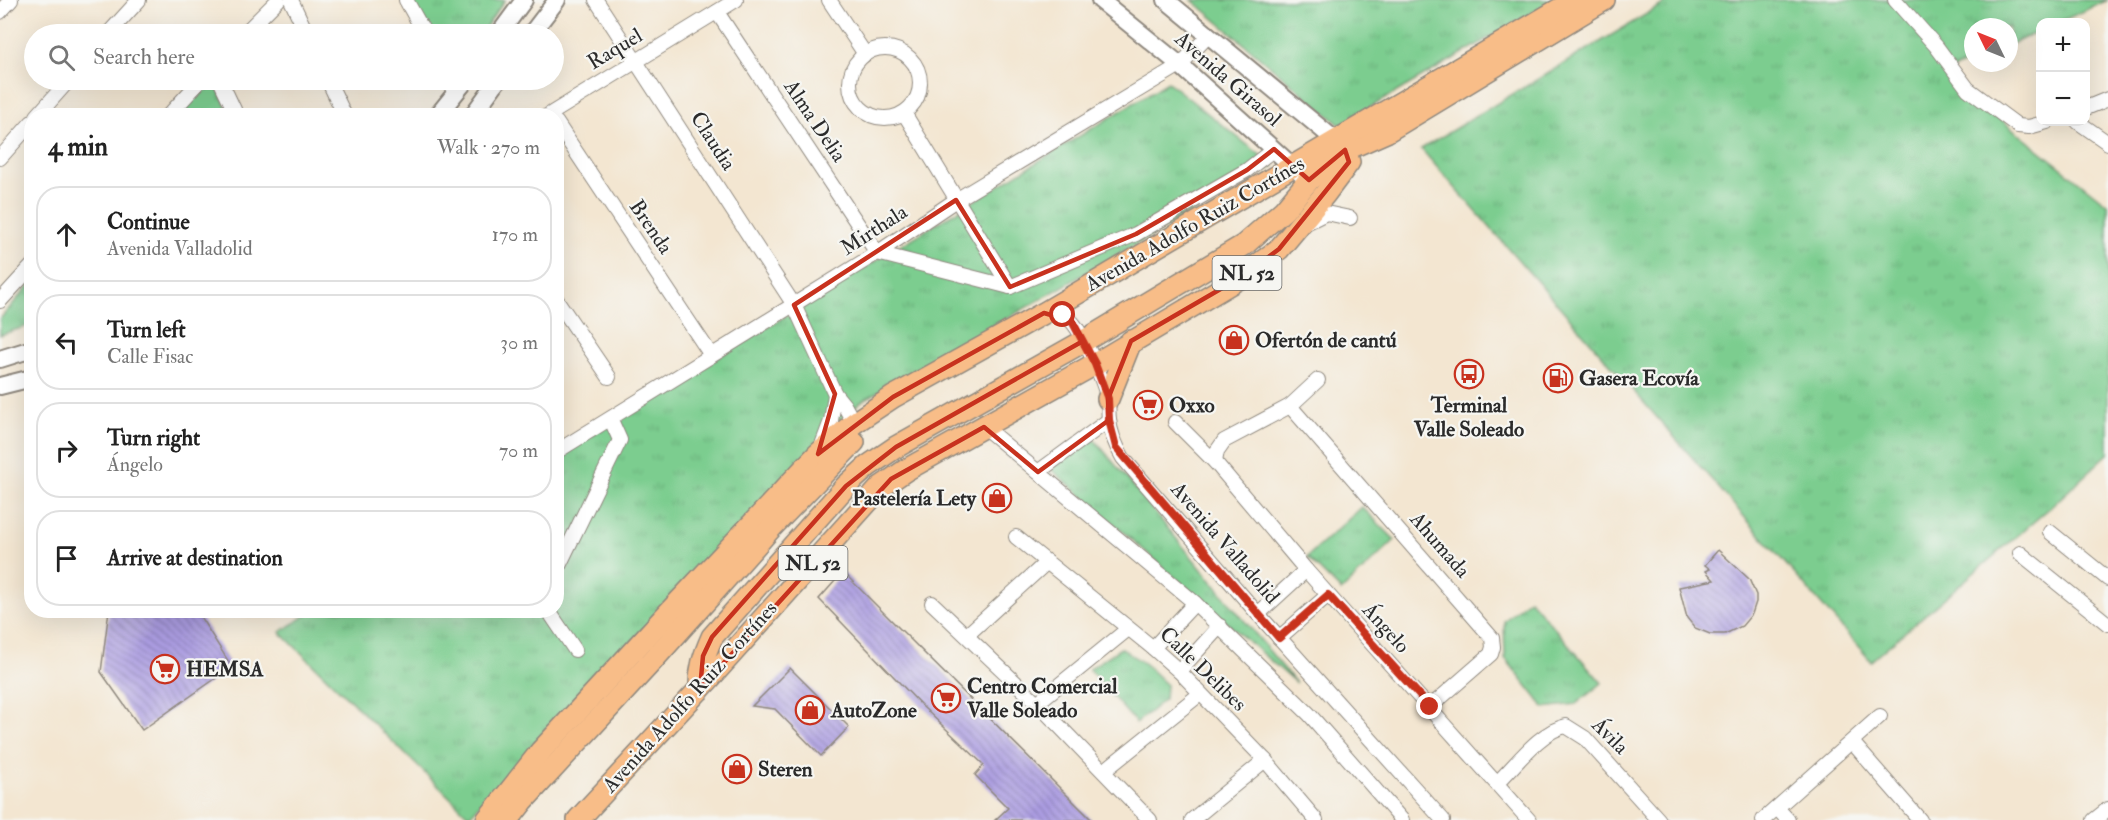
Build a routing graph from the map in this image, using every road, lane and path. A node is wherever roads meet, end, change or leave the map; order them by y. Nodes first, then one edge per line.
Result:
1 (11, 0) edge
2 (139, 0) edge
3 (278, 0) edge
4 (291, 0) edge
5 (406, 0) edge
6 (524, 0) edge
7 (557, 0) edge
8 (596, 0) edge
9 (735, 0) edge
10 (829, 0) edge
11 (1100, 0) edge
12 (1166, 0) edge
13 (1575, 0) edge
14 (1604, 0) edge
15 (1895, 0) edge
16 (0, 12) edge
17 (717, 12) junction
18 (117, 24) edge
19 (254, 24) edge
20 (302, 24) edge
21 (419, 24) edge
22 (506, 24) edge
23 (539, 24) edge
24 (1208, 36) junction
25 (865, 54) junction
26 (636, 61) junction
27 (1180, 65) junction
28 (60, 90) edge
29 (192, 90) edge
30 (225, 90) edge
31 (333, 90) edge
32 (450, 90) edge
33 (491, 90) edge
34 (2108, 99) edge
35 (2090, 106) edge
36 (44, 108) edge
37 (175, 108) edge
38 (233, 108) edge
39 (341, 108) edge
40 (441, 108) edge
41 (478, 108) edge
42 (564, 108) edge
43 (904, 113) junction
44 (2036, 125) edge
45 (2084, 126) edge
46 (24, 131) edge
47 (564, 136) edge
48 (2108, 143) edge
49 (1274, 149) junction
50 (1339, 152) junction
51 (0, 158) edge
52 (1302, 174) junction
53 (1325, 194) junction
54 (956, 201) junction
55 (1350, 218) dead end
56 (1289, 237) junction
57 (877, 253) junction
58 (24, 275) edge
59 (1010, 287) junction
60 (0, 301) edge
61 (794, 305) junction
62 (564, 312) edge
63 (1053, 314) junction
64 (1084, 341) junction
65 (1131, 341) junction
66 (24, 352) edge
67 (711, 355) junction
68 (0, 359) edge
69 (1095, 364) junction
70 (609, 377) dead end
71 (24, 380) edge
72 (1318, 380) dead end
73 (0, 386) edge
74 (835, 394) junction
75 (1290, 406) junction
76 (1108, 410) junction
77 (611, 420) junction
78 (1175, 422) dead end
79 (984, 428) junction
80 (848, 429) junction
81 (564, 447) edge
82 (818, 454) junction
83 (1215, 462) junction
84 (1038, 472) junction
85 (2050, 532) dead end
86 (1016, 537) dead end
87 (2020, 553) dead end
88 (564, 556) edge
89 (1047, 562) junction
90 (1306, 570) junction
91 (2108, 579) edge
92 (1328, 595) junction
93 (932, 603) dead end
94 (1195, 603) junction
95 (1258, 614) junction
96 (553, 618) edge
97 (2108, 624) edge
98 (1220, 626) junction
99 (1128, 629) junction
100 (967, 635) junction
101 (1279, 638) junction
102 (1153, 648) junction
103 (575, 650) dead end
104 (1179, 671) junction
105 (700, 689) junction
106 (1200, 694) junction
107 (1037, 703) junction
108 (1430, 707) junction
109 (1880, 716) dead end
110 (1852, 742) junction
111 (1265, 760) junction
112 (1104, 771) junction
113 (1497, 783) junction
114 (1777, 808) junction
115 (2108, 809) edge
116 (487, 820) edge
117 (497, 820) edge
118 (508, 820) edge
119 (578, 820) edge
120 (1150, 820) edge
121 (1192, 820) edge
122 (1316, 820) edge
123 (1402, 820) edge
124 (1443, 820) edge
125 (1529, 820) edge
126 (1659, 820) edge
127 (1763, 820) edge
128 (1788, 820) edge
129 (1920, 820) edge
130 (2094, 820) edge

1 - 16 street
2 - 18 street
3 - 19 street
4 - 20 street
5 - 21 street
6 - 22 street
7 - 23 street
8 - 26 street, Claudia
9 - 17 street, Raquel
10 - 25 street
11 - 27 street, Avenida Girasol
12 - 24 street, Avenida Girasol
13 - 50 main road, Avenida Adolfo Ruiz Cortínes / NL 52
14 - 50 main road
15 - 44 street
17 - 26 street, Raquel
17 - 57 street, Alma Delia
24 - 27 street, Mirthala
24 - 50 street, Avenida Girasol
25 - 43 street
25 - 43 street
26 - 42 street, Raquel
26 - 61 street, Claudia
27 - 49 street, Avenida Girasol
27 - 54 street, Mirthala
28 - 36 street
29 - 37 street
30 - 38 street
31 - 39 street
32 - 40 street
33 - 41 street
34 - 35 street
43 - 54 street
45 - 48 street
46 - 51 street
47 - 67 street, Brenda
49 - 52 street, Avenida Girasol
49 - 59 street
50 - 52 main road, Avenida Adolfo Ruiz Cortínes / NL 52
50 - 53 main road, Avenida Adolfo Ruiz Cortínes / NL 52
52 - 53 street, Avenida Girasol
52 - 63 main road, Avenida Adolfo Ruiz Cortínes / NL 52
52 - 64 main road
53 - 56 main road, Avenida Adolfo Ruiz Cortínes / NL 52
54 - 57 street, Mirthala
54 - 59 street
55 - 56 street
56 - 65 main road, Avenida Adolfo Ruiz Cortínes / NL 52
57 - 59 street
57 - 61 street, Mirthala
58 - 60 street
61 - 67 street, Mirthala
61 - 74 street, Claudia
62 - 70 street
63 - 64 street, Avenida Valladolid
63 - 80 main road, Avenida Adolfo Ruiz Cortínes / NL 52
63 - 117 main road
63 - 118 main road
64 - 69 street, Avenida Valladolid
64 - 105 main road
65 - 69 main road, Avenida Adolfo Ruiz Cortínes / NL 52
65 - 76 main road
66 - 68 street
67 - 77 street, Mirthala
69 - 76 street, Avenida Valladolid
69 - 79 main road, Avenida Adolfo Ruiz Cortínes / NL 52
71 - 73 street
72 - 75 street
74 - 80 street, Claudia
74 - 82 street
75 - 83 street
75 - 108 street, Ahumada
76 - 84 street
76 - 95 street, Avenida Valladolid
77 - 81 street, Mirthala
77 - 88 street
78 - 83 street, Ángelo
79 - 84 street
79 - 105 main road, Avenida Adolfo Ruiz Cortínes / NL 52
80 - 82 main road, Avenida Adolfo Ruiz Cortínes / NL 52
82 - 116 main road, Avenida Adolfo Ruiz Cortínes / NL 52
83 - 90 street, Ángelo
84 - 94 street
85 - 91 street
86 - 89 street, Calle Delibes
87 - 97 street
89 - 99 street, Calle Delibes
89 - 100 street
90 - 92 street, Ángelo
90 - 95 street
92 - 101 street
92 - 108 street, Ángelo
93 - 100 street
94 - 98 street
94 - 102 street
95 - 101 street, Avenida Valladolid
96 - 103 street
98 - 104 street
98 - 123 street
99 - 102 street, Calle Delibes
99 - 107 street
100 - 107 street
101 - 124 street, Avenida Valladolid
102 - 104 street, Calle Delibes
104 - 106 street, Calle Delibes
105 - 119 main road, Avenida Adolfo Ruiz Cortínes / NL 52
106 - 111 street, Calle Delibes
106 - 112 street
107 - 112 street
108 - 113 street, Ángelo
109 - 110 street
110 - 114 street
110 - 129 street
111 - 121 street
111 - 122 street, Calle Delibes
112 - 120 street
113 - 125 street, Ángelo
113 - 126 street, Ávila
114 - 127 street
114 - 128 street
115 - 130 street

